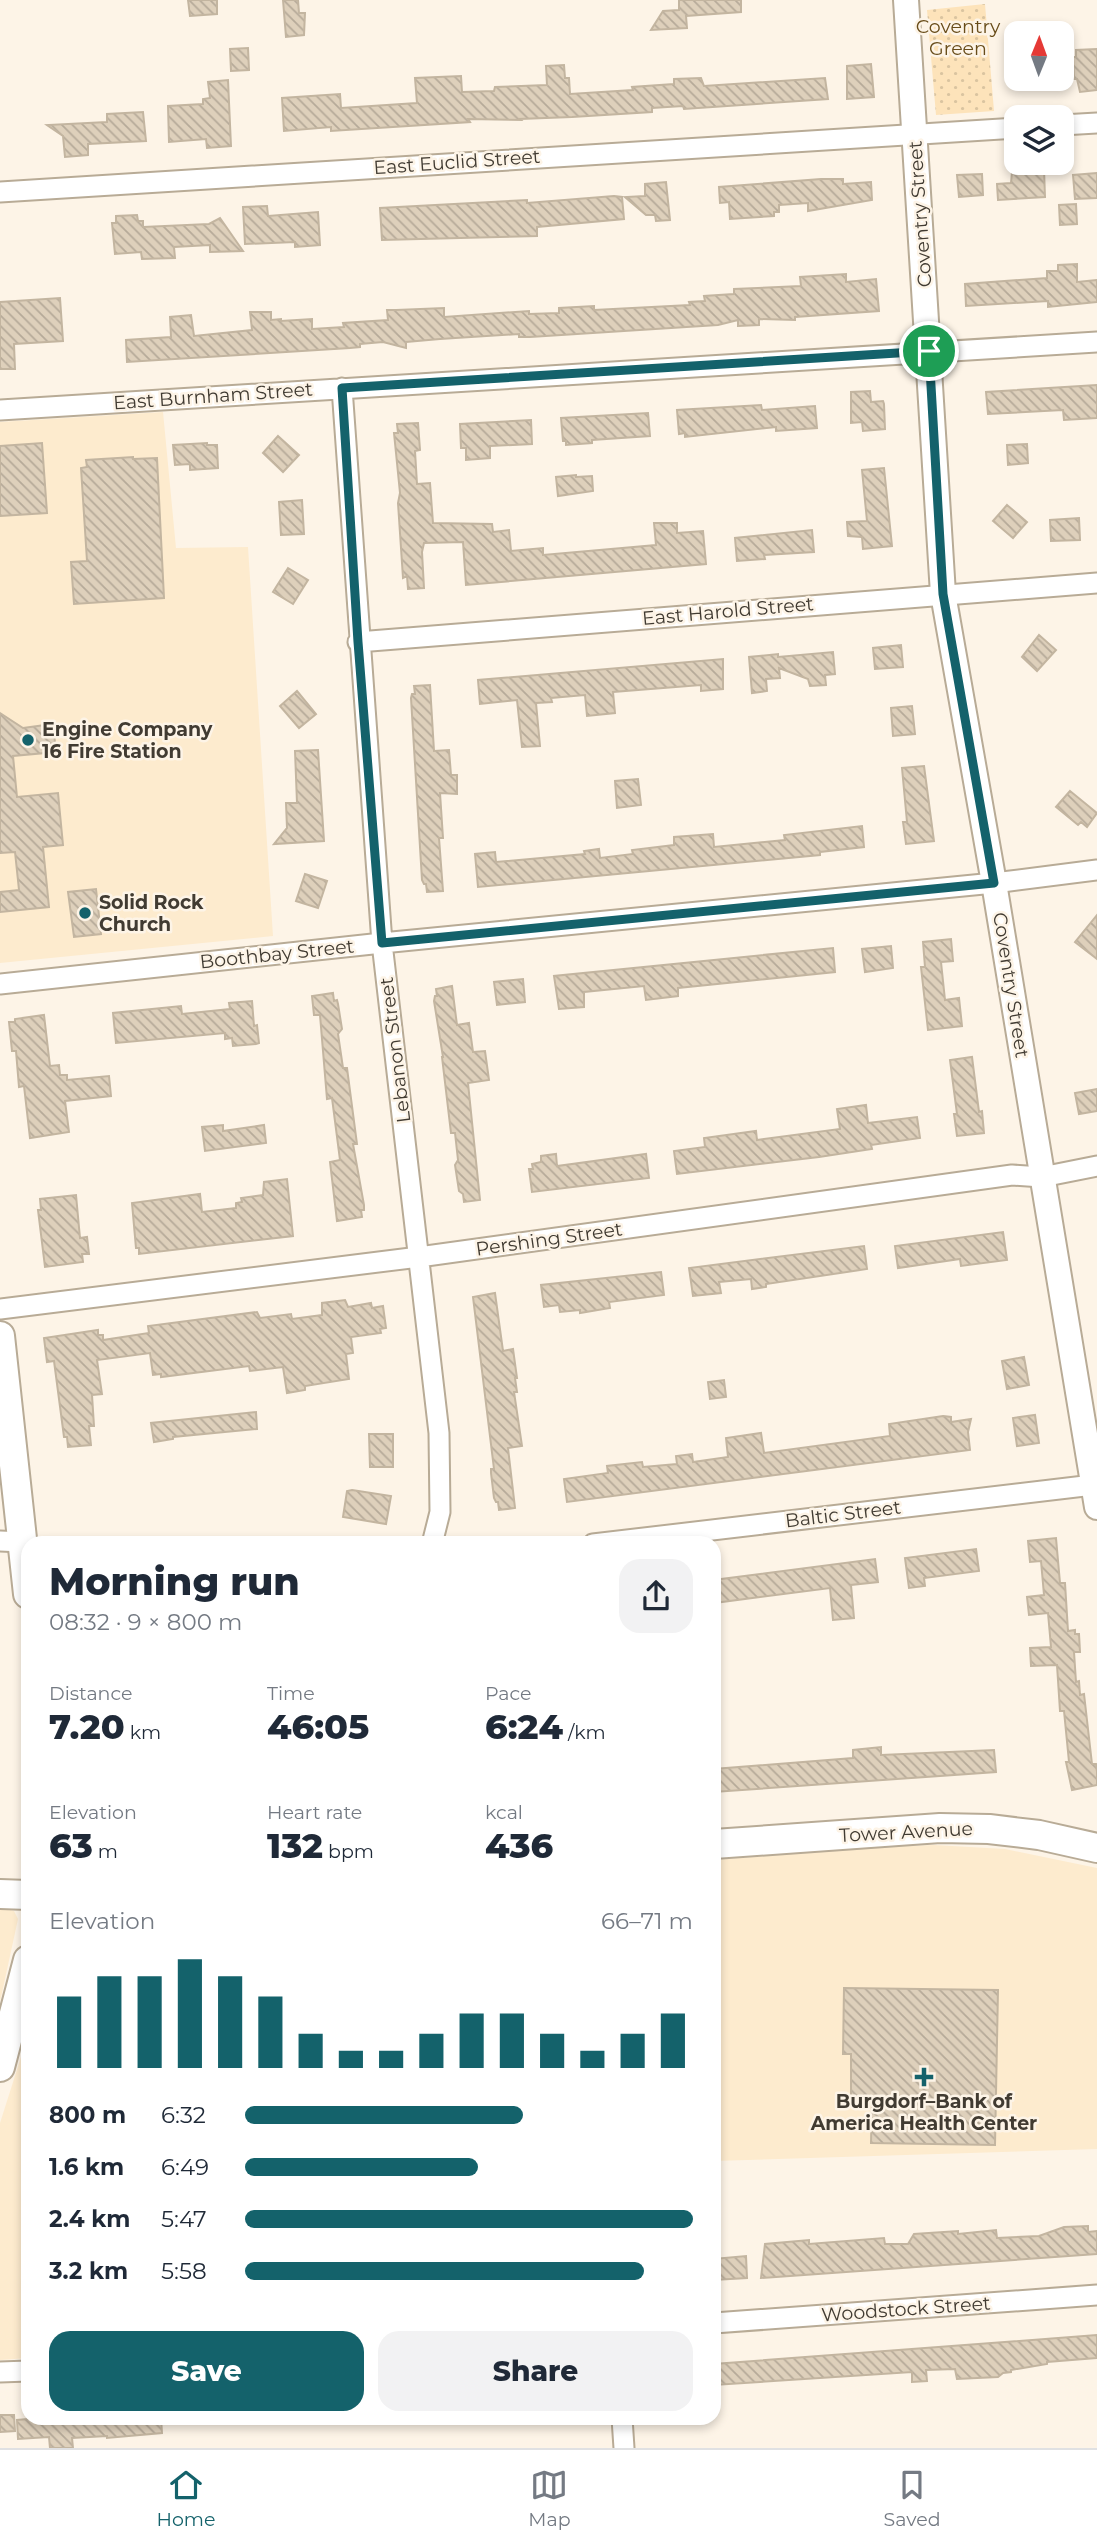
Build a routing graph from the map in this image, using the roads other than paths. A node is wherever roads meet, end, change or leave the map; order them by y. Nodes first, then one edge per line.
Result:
1 (906, 0) edge
2 (1097, 122) edge
3 (1074, 124) edge
4 (1004, 129) edge
5 (915, 136) junction
6 (0, 191) edge
7 (1097, 342) edge
8 (929, 351) junction
9 (342, 388) junction
10 (0, 410) edge
11 (1097, 583) edge
12 (943, 594) junction
13 (358, 642) junction
14 (1097, 870) edge
15 (994, 883) junction
16 (382, 943) junction
17 (0, 984) edge
18 (1097, 1166) edge
19 (1042, 1177) junction
20 (419, 1256) junction
21 (0, 1310) edge
22 (0, 1336) edge
23 (1095, 1496) edge
24 (434, 1536) edge
25 (677, 1536) edge
26 (11, 1541) edge
27 (21, 1572) edge
28 (721, 1844) edge
29 (1097, 1848) edge
30 (0, 1894) edge
31 (21, 1895) edge
32 (21, 1987) edge
33 (0, 2067) edge
34 (1097, 2295) edge
35 (721, 2322) edge
36 (21, 2371) edge
37 (0, 2372) edge
38 (622, 2425) edge
39 (624, 2448) edge

1 - 5 street, Coventry Street
2 - 3 street
4 - 5 street, East Euclid Street
5 - 6 street, East Euclid Street
5 - 8 street, Coventry Street
7 - 8 street, East Burnham Street
8 - 9 street, East Burnham Street
8 - 12 street, Coventry Street
9 - 10 street, East Burnham Street
9 - 13 street, Lebanon Street
11 - 12 street, East Harold Street
12 - 13 street, East Harold Street
12 - 15 street, Coventry Street
13 - 16 street, Lebanon Street
14 - 15 street, Boothbay Street
15 - 16 street, Boothbay Street
15 - 19 street, Coventry Street
16 - 17 street, Boothbay Street
16 - 20 street, Lebanon Street
18 - 19 street, Pershing Street
19 - 20 street, Pershing Street
19 - 23 street, Coventry Street
20 - 21 street, Pershing Street
20 - 24 street, Lebanon Street
22 - 26 main road
23 - 25 street, Baltic Street
26 - 27 main road
28 - 29 main road, Tower Avenue
30 - 31 main road
32 - 33 main road
34 - 35 street, Woodstock Street
36 - 37 street
38 - 39 street

